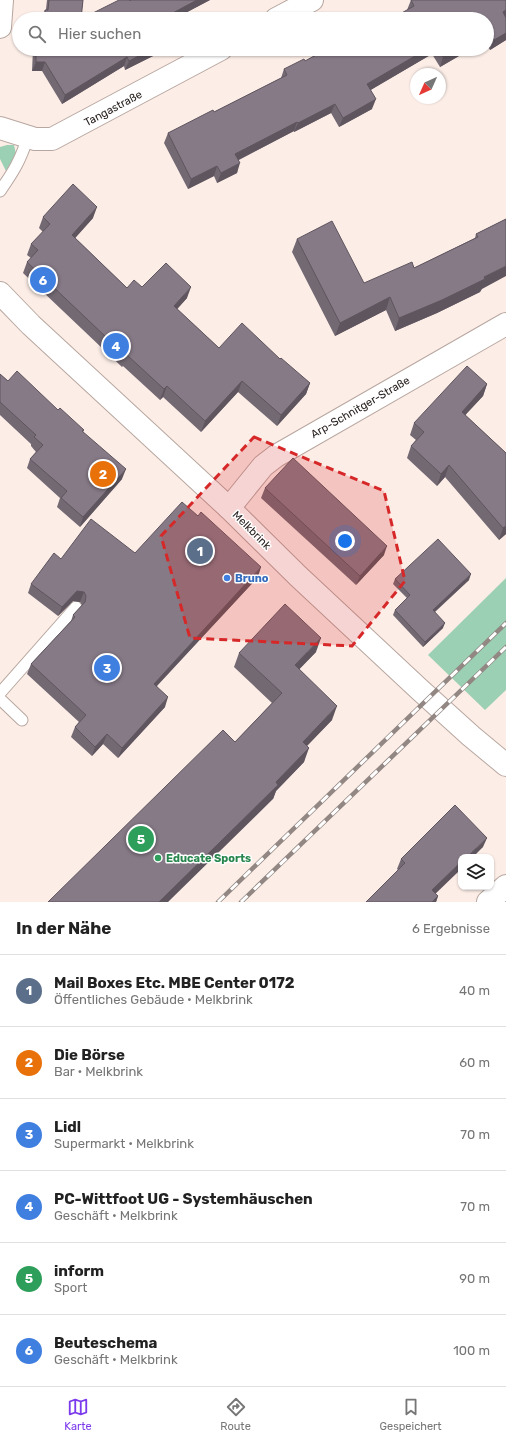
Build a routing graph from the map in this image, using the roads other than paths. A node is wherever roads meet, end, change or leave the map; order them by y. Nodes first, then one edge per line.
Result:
1 (2, 0) edge
2 (312, 0) edge
3 (289, 12) edge
4 (0, 27) edge
5 (208, 56) edge
6 (0, 128) edge
7 (28, 137) junction
8 (0, 191) edge
9 (0, 293) edge
10 (506, 324) edge
11 (229, 508) junction
12 (76, 607) dead end
13 (0, 693) edge
14 (0, 699) edge
15 (22, 720) dead end
16 (506, 765) edge
17 (506, 886) edge
18 (488, 902) edge

1 - 4 street
2 - 3 street
5 - 7 street, Tangastraße
6 - 7 street, Tangastraße
7 - 8 lane
9 - 11 street, Melkbrink
10 - 11 street, Arp-Schnitger-Straße
11 - 16 street, Melkbrink
12 - 13 lane
14 - 15 lane
17 - 18 street

